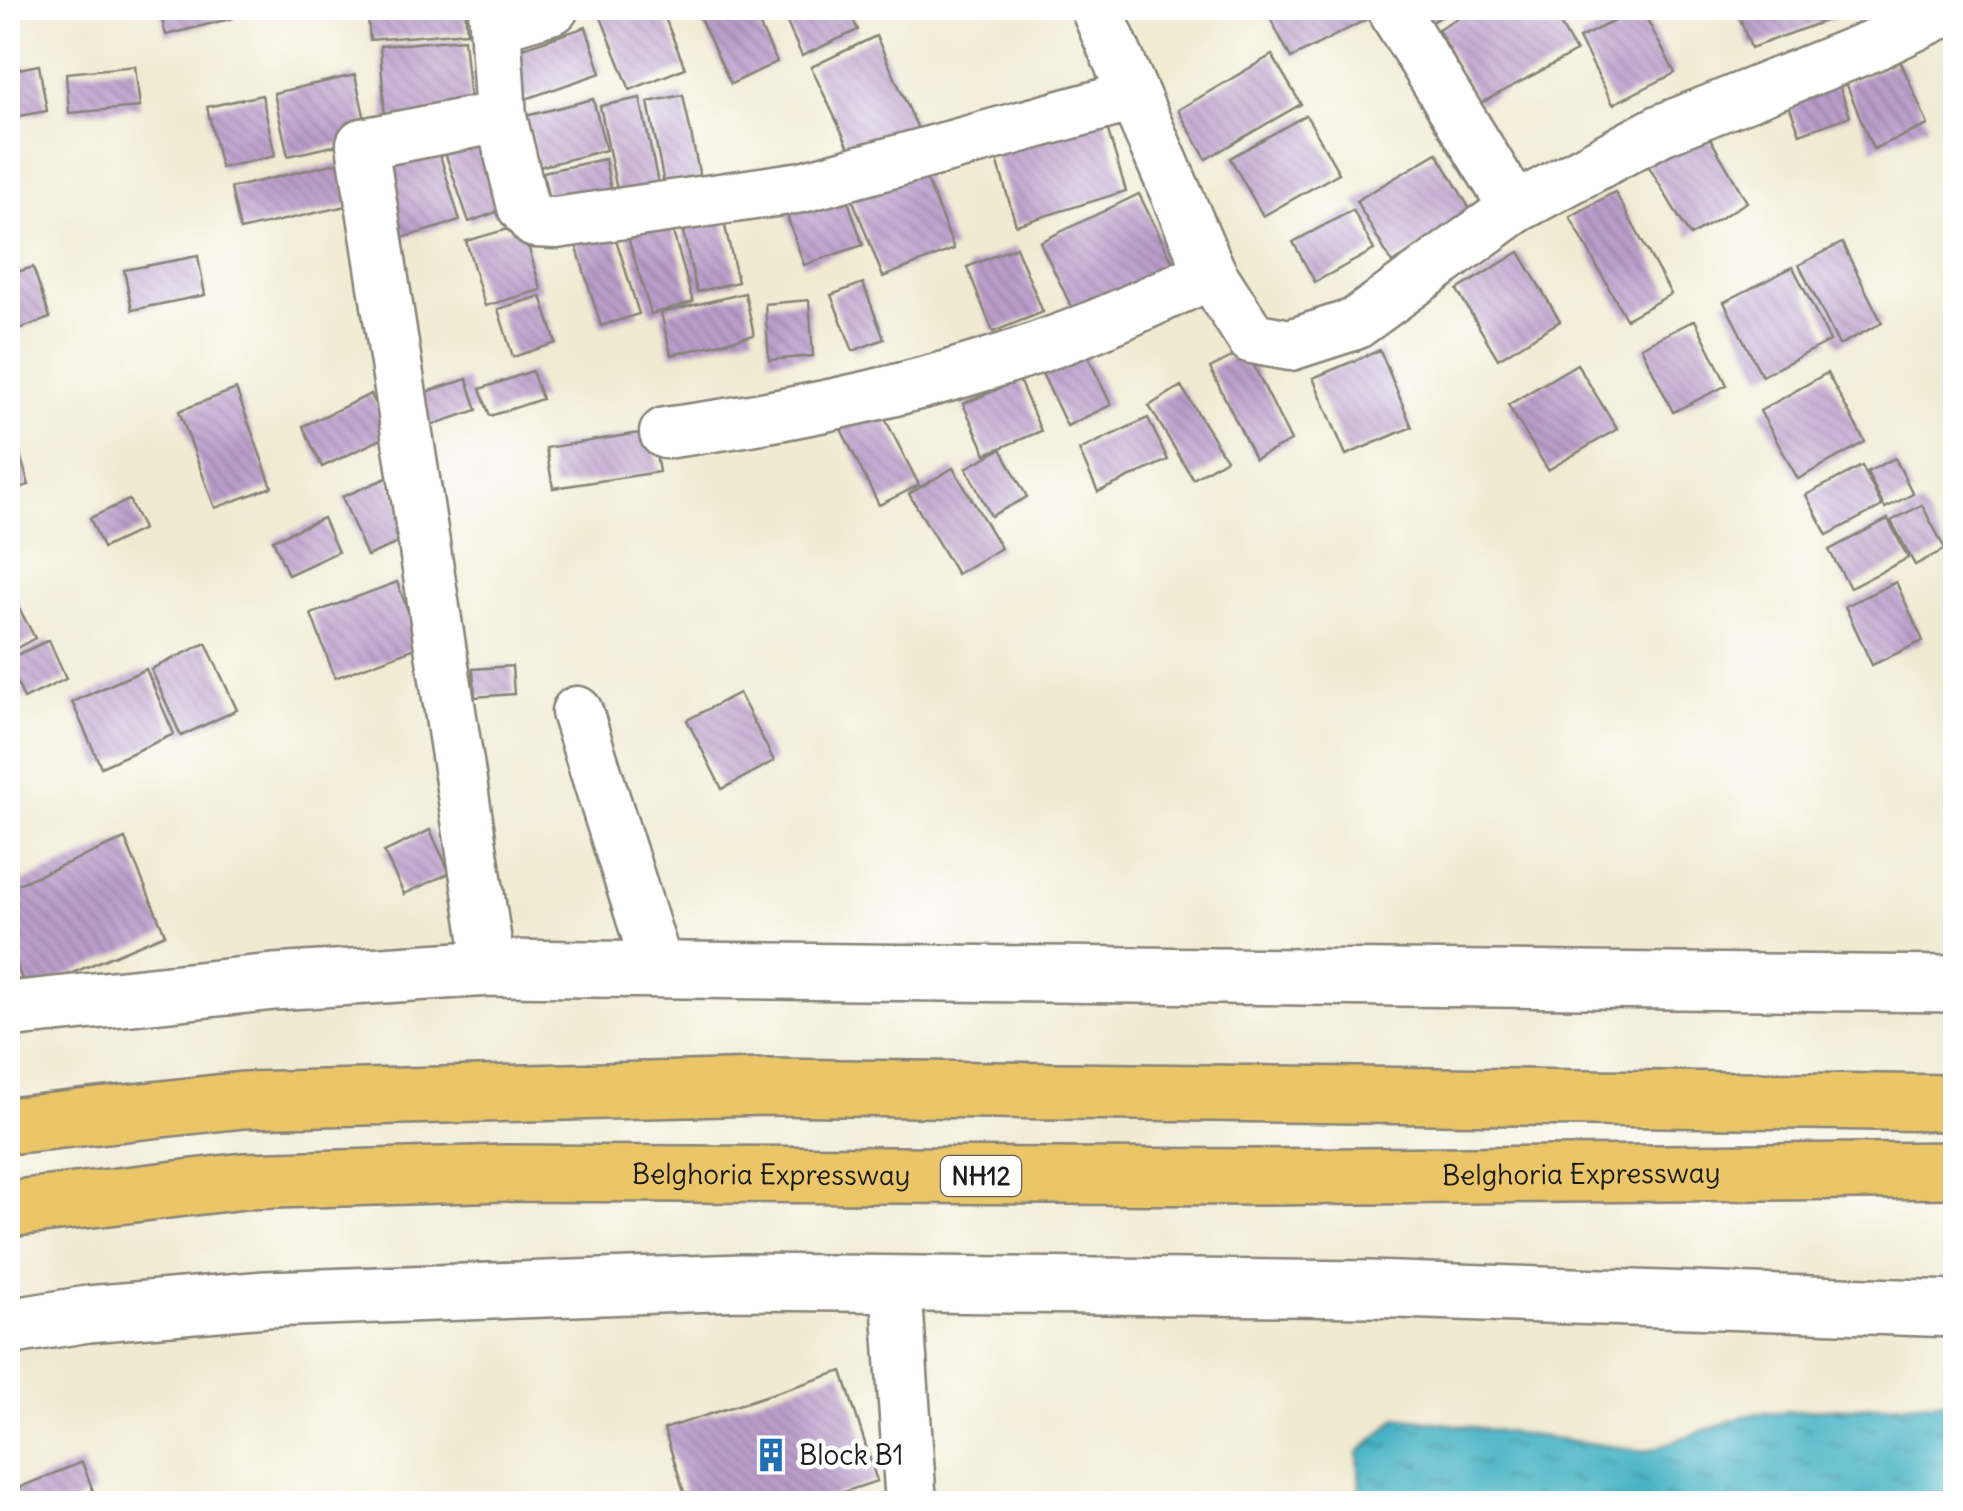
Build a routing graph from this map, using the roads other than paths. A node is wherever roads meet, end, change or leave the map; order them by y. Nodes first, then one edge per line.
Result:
1 (554, 8) edge
2 (1392, 8) edge
3 (1951, 8) edge
4 (1110, 12) edge
5 (495, 16) edge
6 (1869, 26) edge
7 (1134, 96) junction
8 (501, 117) junction
9 (1515, 208) junction
10 (1211, 274) junction
11 (664, 433) dead end
12 (577, 712) dead end
13 (490, 968) junction
14 (658, 969) junction
15 (1956, 984) edge
16 (8, 1010) edge
17 (1956, 1104) edge
18 (8, 1126) edge
19 (1956, 1170) edge
20 (8, 1209) edge
21 (896, 1284) junction
22 (1956, 1309) edge
23 (8, 1327) edge
24 (910, 1504) edge

1 - 5 street
2 - 9 street
3 - 6 street
4 - 7 street
5 - 8 street
6 - 9 street
7 - 8 street
7 - 10 street
8 - 13 street
9 - 10 street
10 - 11 street
12 - 14 street
13 - 14 street
13 - 16 street
14 - 15 street
17 - 18 highway
19 - 20 highway, Belghoria Expressway / NH12
21 - 22 street
21 - 23 street
21 - 24 street

